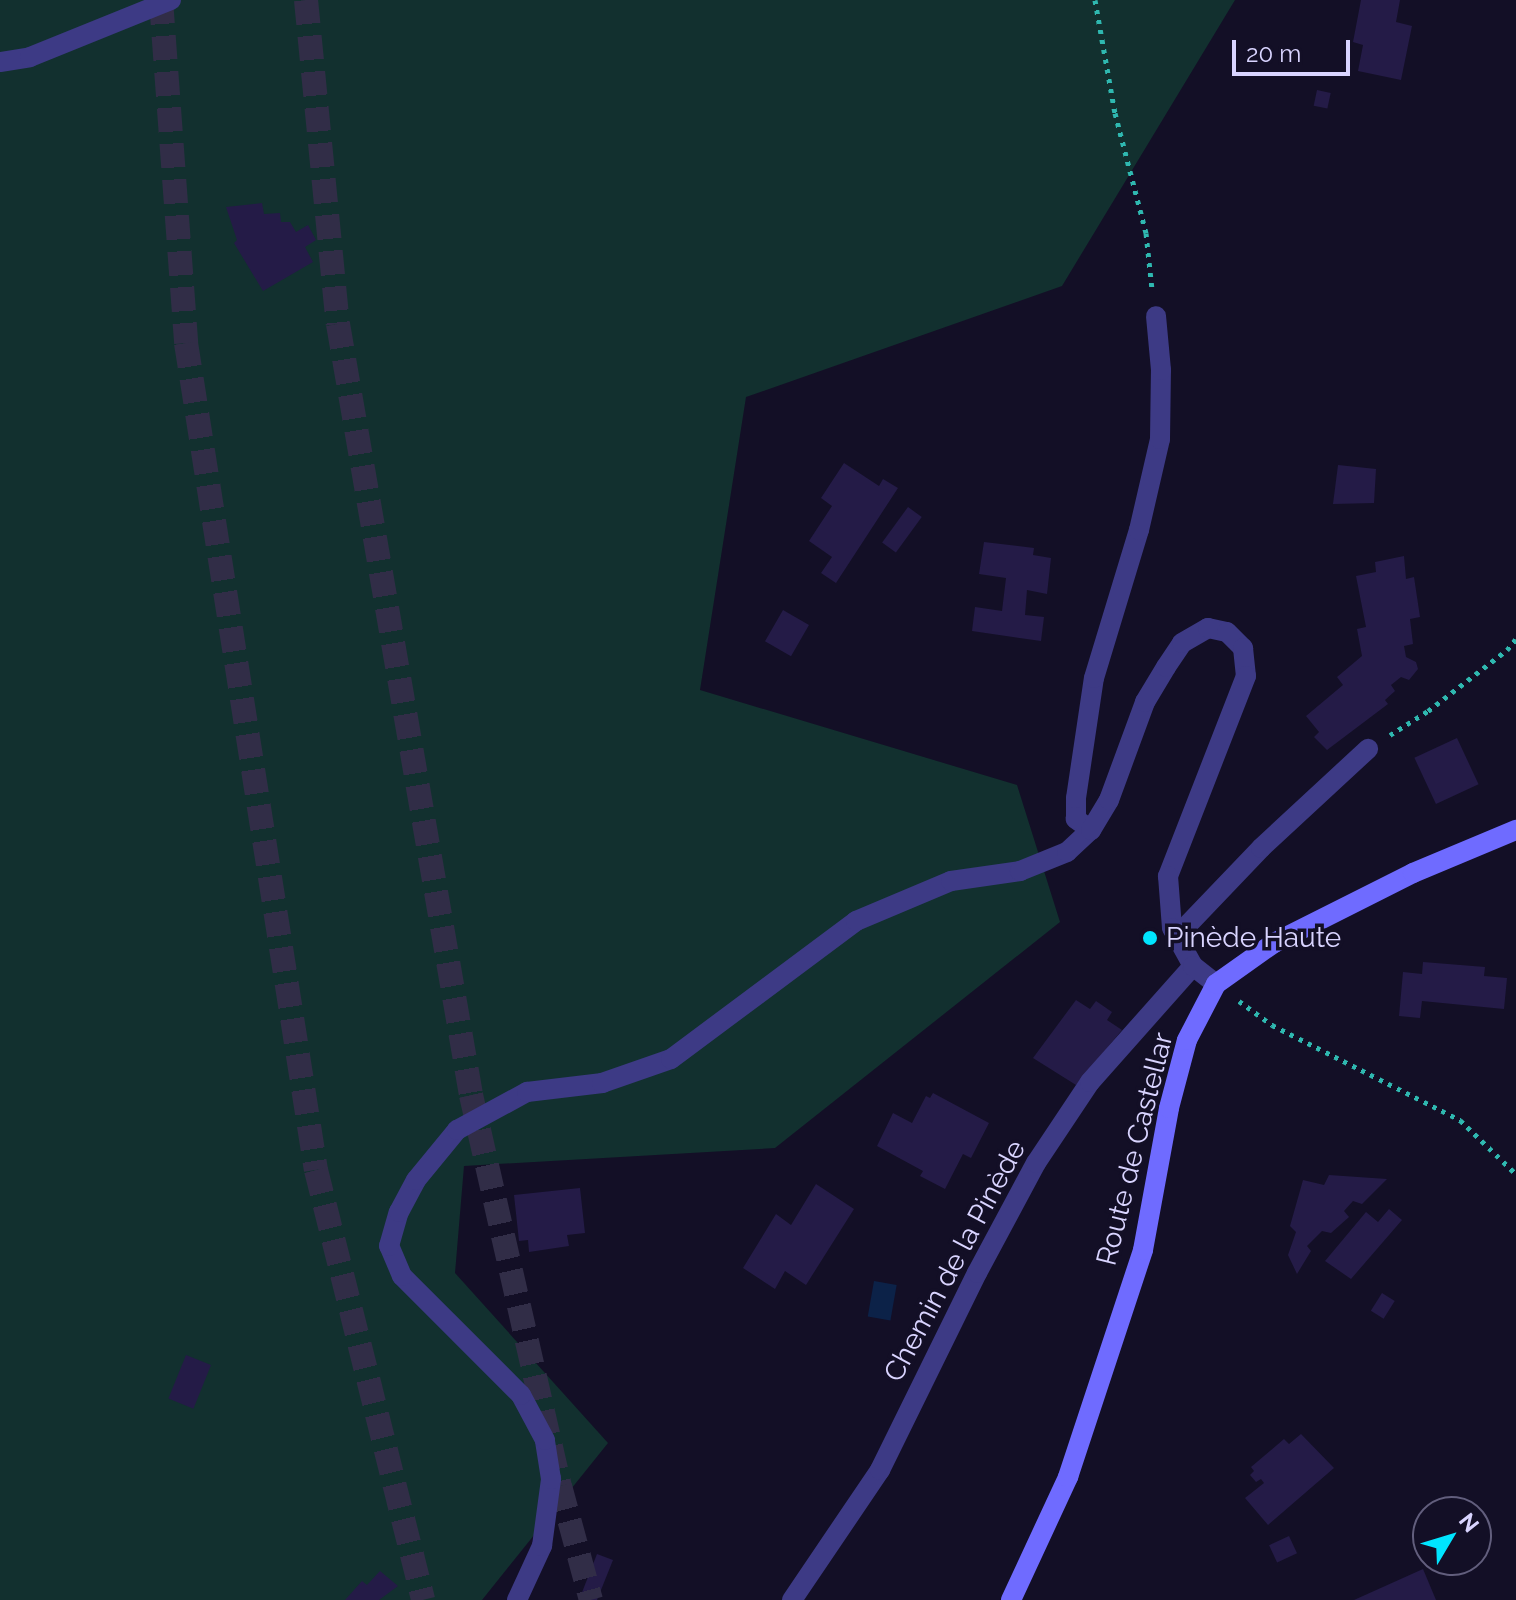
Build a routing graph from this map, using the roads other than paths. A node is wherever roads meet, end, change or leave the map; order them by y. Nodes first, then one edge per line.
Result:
1 (171, 0) edge
2 (0, 62) edge
3 (1156, 316) road end
4 (1368, 749) road end
5 (1091, 830) junction
6 (1516, 830) edge
7 (1177, 936) junction
8 (1193, 966) junction
9 (1216, 984) junction
10 (517, 1600) edge
11 (792, 1600) edge
12 (1011, 1600) edge

1 - 2 street
3 - 5 street
4 - 7 street
5 - 7 street
5 - 10 street
6 - 9 street, Route de Castellar
7 - 8 street
8 - 9 street
8 - 11 street, Chemin de la Pinède
9 - 12 street, Route de Castellar

